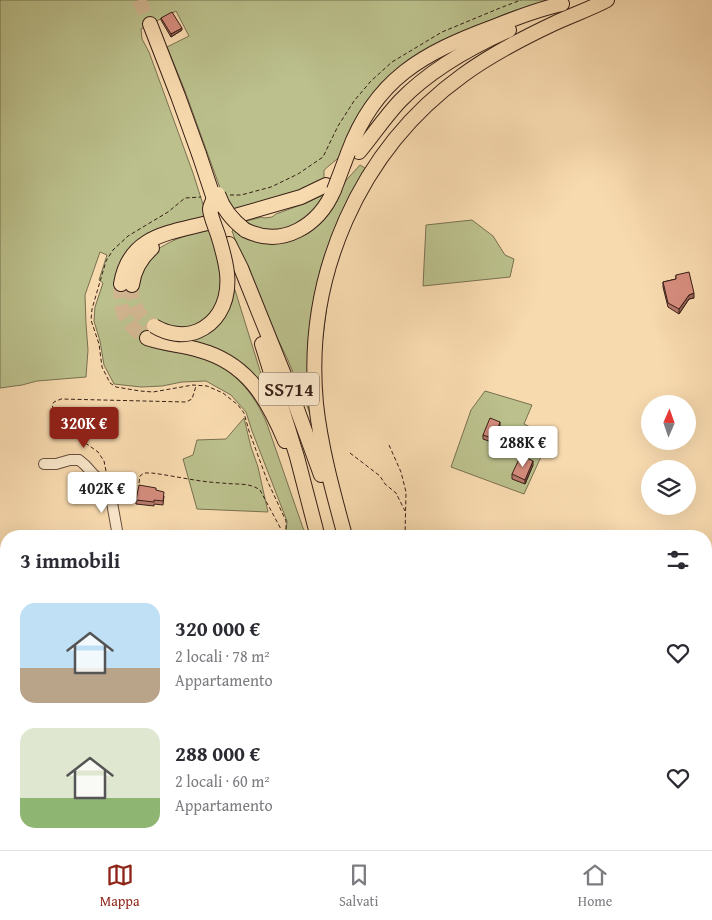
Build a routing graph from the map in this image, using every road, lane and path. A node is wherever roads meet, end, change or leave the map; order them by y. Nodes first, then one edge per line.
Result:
1 (599, 0) edge
2 (607, 0) edge
3 (566, 2) edge
4 (150, 24) tunnel mouth
5 (440, 68) junction
6 (354, 153) junction
7 (199, 154) junction
8 (330, 187) junction
9 (214, 198) junction
10 (235, 216) dead end
11 (211, 222) dead end
12 (229, 244) junction
13 (126, 284) tunnel mouth
14 (196, 385) dead end
15 (245, 416) dead end
16 (389, 446) dead end
17 (350, 454) dead end
18 (44, 464) dead end
19 (139, 482) dead end
20 (109, 486) junction
21 (406, 513) junction
22 (117, 530) edge
23 (282, 530) edge
24 (285, 530) edge
25 (316, 530) edge
26 (316, 530) edge
27 (342, 530) edge
28 (342, 530) edge
29 (405, 530) edge

1 - 5 highway
2 - 27 highway
3 - 5 highway
3 - 6 highway
4 - 7 highway, SS714
5 - 6 highway
6 - 8 highway, bridge
7 - 8 highway, bridge
7 - 9 highway, SS714, bridge
8 - 10 highway
9 - 12 highway, SS714
9 - 25 highway, bridge
11 - 13 highway
12 - 26 highway, SS714
12 - 28 highway, SS714
14 - 20 path
15 - 24 path
16 - 21 path
17 - 21 path
18 - 20 street
19 - 23 path
20 - 22 street
21 - 29 path

